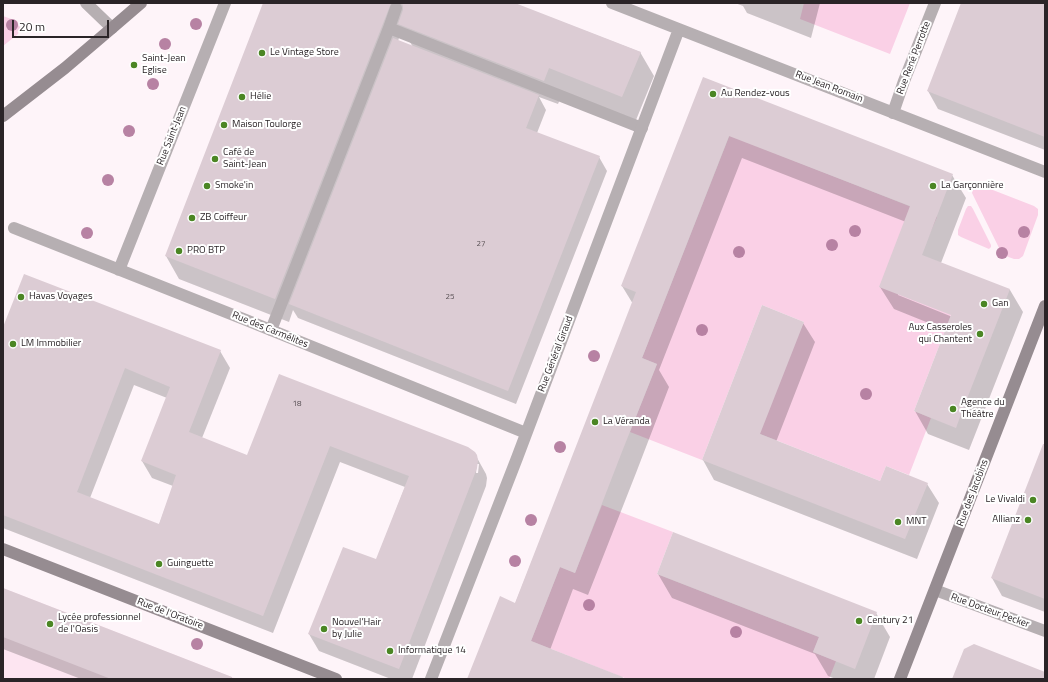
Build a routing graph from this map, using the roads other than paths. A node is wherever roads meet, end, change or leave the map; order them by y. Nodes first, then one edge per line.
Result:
1 (86, 3) edge
2 (141, 3) edge
3 (225, 3) edge
4 (612, 3) edge
5 (935, 3) edge
6 (396, 8) dead end
7 (112, 28) junction
8 (389, 28) junction
9 (679, 29) junction
10 (893, 113) junction
11 (3, 116) edge
12 (642, 128) junction
13 (1045, 172) edge
14 (14, 228) dead end
15 (119, 270) junction
16 (1045, 306) edge
17 (271, 330) junction
18 (526, 433) junction
19 (3, 548) edge
20 (935, 590) junction
21 (1045, 631) edge
22 (336, 679) edge
23 (431, 679) edge
24 (900, 679) edge

1 - 7 street
2 - 7 street
3 - 15 street, Rue Saint-Jean
4 - 9 street, Rue Jean Romain
5 - 10 street, Rue René Perrotte
6 - 8 street
7 - 11 street
8 - 12 street
8 - 17 street
9 - 10 street, Rue Jean Romain
9 - 12 street, Rue Général Giraud
10 - 13 street, Rue Jean Romain
12 - 18 street, Rue Général Giraud
14 - 15 street, Rue des Carmélites
15 - 17 street, Rue des Carmélites
16 - 20 street, Rue des Jacobins
17 - 18 street, Rue des Carmélites
18 - 23 street, Rue Général Giraud
19 - 22 street, Rue de l'Oratoire
20 - 21 street, Rue Docteur Pecker
20 - 24 street, Rue des Jacobins

